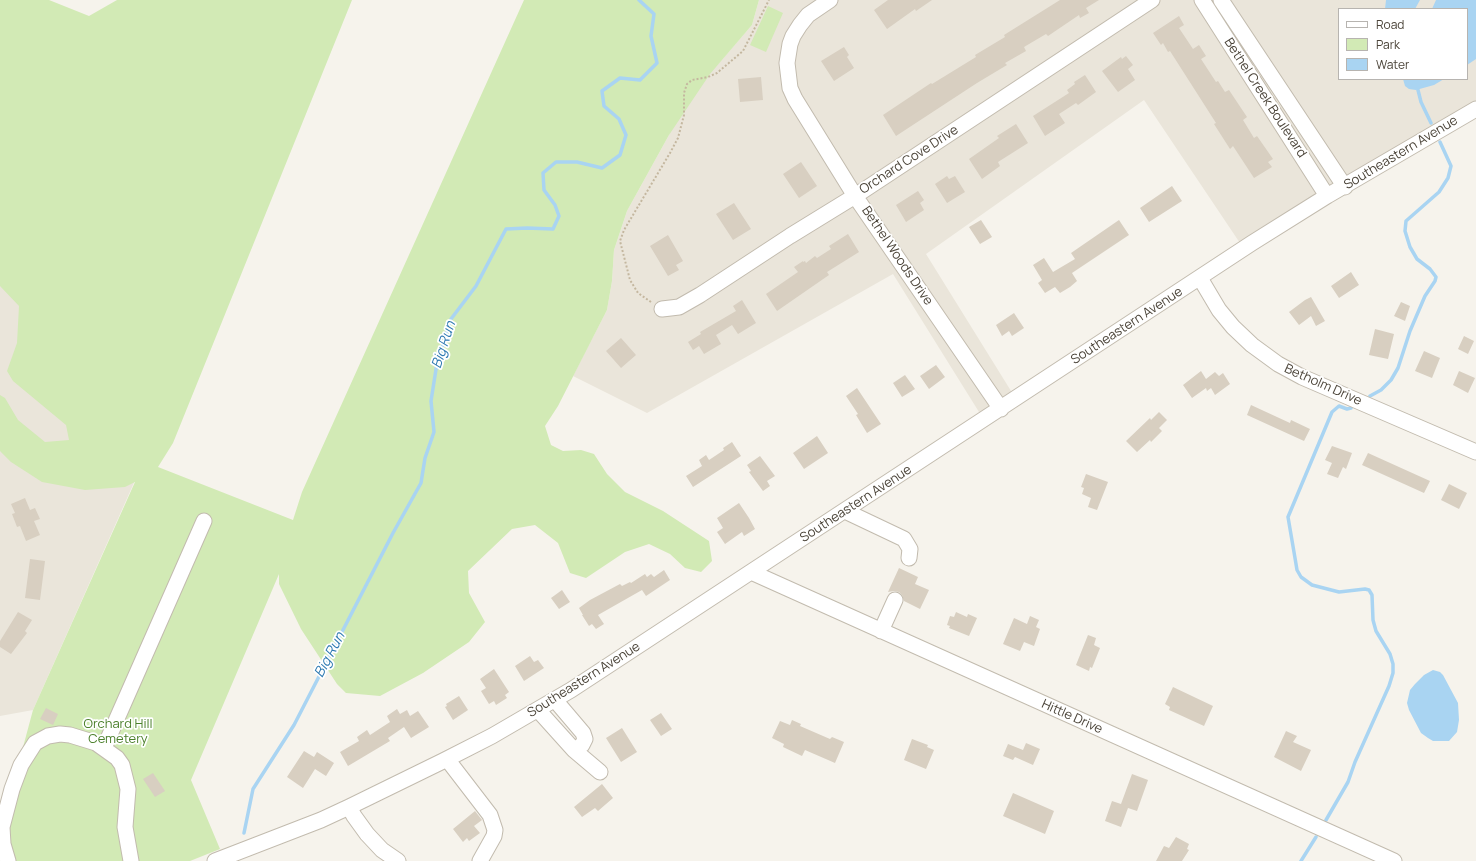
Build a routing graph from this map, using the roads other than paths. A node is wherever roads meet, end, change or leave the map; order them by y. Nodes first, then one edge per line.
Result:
1 (830, 0) edge
2 (1152, 0) edge
3 (1202, 0) edge
4 (1221, 0) edge
5 (1253, 49) junction
6 (1238, 57) junction
7 (1476, 109) edge
8 (1294, 111) junction
9 (1280, 121) junction
10 (1345, 187) junction
11 (855, 196) junction
12 (1327, 196) junction
13 (1200, 278) junction
14 (662, 309) road end
15 (1001, 409) junction
16 (1476, 452) edge
17 (844, 511) junction
18 (204, 521) dead end
19 (909, 558) dead end
20 (750, 572) junction
21 (895, 600) dead end
22 (881, 631) junction
23 (554, 700) junction
24 (538, 710) junction
25 (104, 748) junction
26 (574, 750) junction
27 (447, 759) junction
28 (600, 772) dead end
29 (349, 807) junction
30 (1, 828) edge
31 (2, 845) edge
32 (8, 861) edge
33 (131, 861) edge
34 (215, 861) edge
35 (398, 861) edge
36 (480, 861) edge
37 (1394, 861) edge

1 - 11 street, Bethel Woods Drive
2 - 11 street, Orchard Cove Drive
3 - 6 street, Bethel Creek Boulevard
4 - 5 street, Bethel Creek Boulevard
5 - 6 street
5 - 8 street, Bethel Creek Boulevard
6 - 9 street, Bethel Creek Boulevard
7 - 10 street, Southeastern Avenue
8 - 9 street
8 - 10 street, Bethel Creek Boulevard
9 - 12 street, Bethel Creek Boulevard
10 - 12 street, Southeastern Avenue
11 - 14 street, Orchard Cove Drive
11 - 15 street, Bethel Woods Drive
12 - 13 street, Southeastern Avenue
13 - 15 street, Southeastern Avenue
13 - 16 street, Betholm Drive
15 - 17 street, Southeastern Avenue
17 - 19 street
17 - 20 street, Southeastern Avenue
18 - 25 street
20 - 22 street, Hittle Drive
20 - 23 street, Southeastern Avenue
21 - 22 street
22 - 37 street, Hittle Drive
23 - 24 street, Southeastern Avenue
23 - 26 street
24 - 26 street
24 - 27 street, Southeastern Avenue
25 - 30 street
25 - 33 street
26 - 28 street
27 - 29 street, Southeastern Avenue
27 - 36 street
29 - 34 street, Southeastern Avenue
29 - 35 street
30 - 31 street
31 - 32 street

